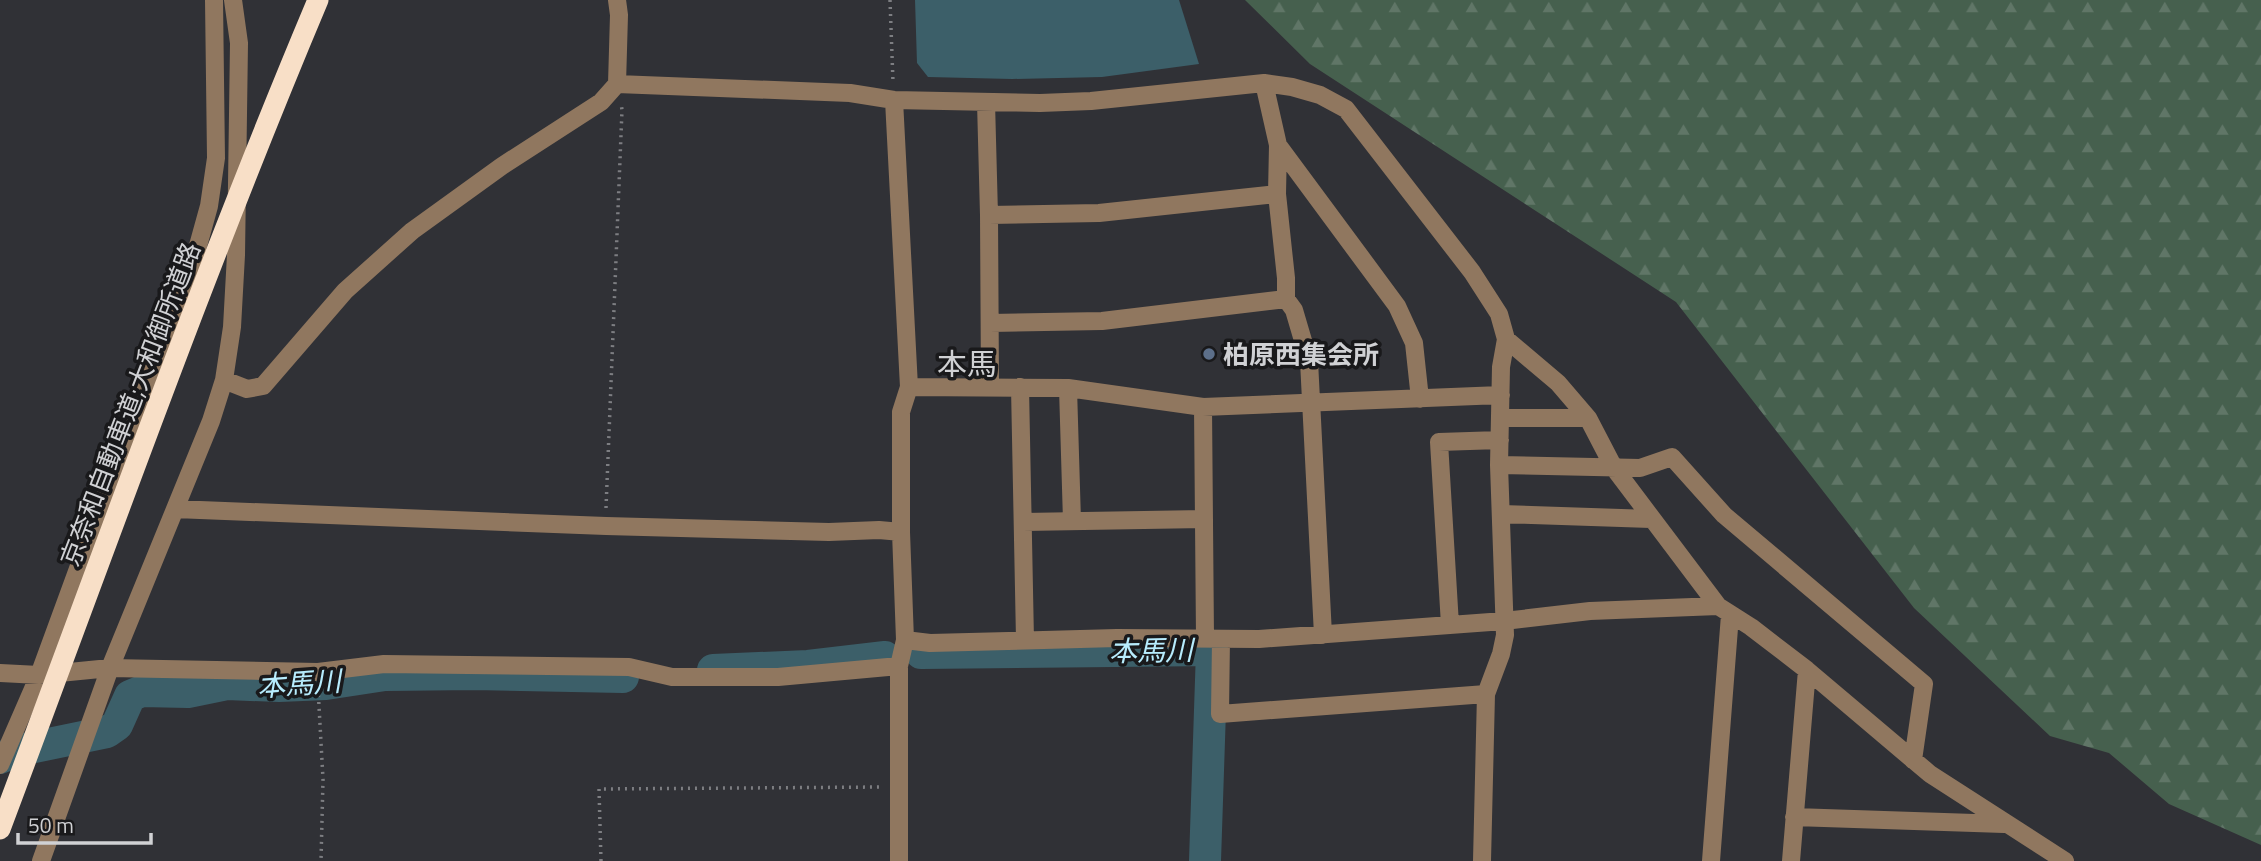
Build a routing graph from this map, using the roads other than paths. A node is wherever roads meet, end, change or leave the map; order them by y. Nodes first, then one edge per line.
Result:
1 (214, 0) edge
2 (233, 0) edge
3 (318, 0) edge
4 (617, 0) edge
5 (1264, 83) junction
6 (617, 84) junction
7 (894, 100) junction
8 (986, 102) junction
9 (1278, 145) junction
10 (1277, 194) junction
11 (989, 215) junction
12 (1286, 299) junction
13 (990, 323) junction
14 (1506, 339) junction
15 (224, 380) junction
16 (989, 386) junction
17 (909, 387) junction
18 (1020, 387) junction
19 (1068, 388) junction
20 (1501, 395) junction
21 (1420, 399) junction
22 (1312, 403) junction
23 (1203, 407) junction
24 (1501, 418) junction
25 (1588, 418) junction
26 (1500, 440) junction
27 (1499, 465) junction
28 (1614, 468) junction
29 (175, 509) junction
30 (1501, 514) junction
31 (1204, 519) junction
32 (1651, 519) junction
33 (1023, 522) junction
34 (1072, 522) junction
35 (901, 532) junction
36 (1724, 610) junction
37 (1504, 621) junction
38 (1450, 625) junction
39 (1323, 635) junction
40 (1213, 638) junction
41 (1025, 640) junction
42 (902, 653) junction
43 (110, 667) junction
44 (1807, 670) junction
45 (0, 673) edge
46 (39, 675) junction
47 (1486, 694) junction
48 (1913, 760) junction
49 (0, 765) edge
50 (1794, 817) junction
51 (2007, 825) junction
52 (0, 829) edge
53 (2059, 859) edge
54 (41, 861) edge
55 (899, 861) edge
56 (1482, 861) edge
57 (1711, 861) edge
58 (1791, 861) edge

1 - 46 street
2 - 15 street
3 - 52 highway, 京奈和自動車道;大和御所道路, bridge
4 - 6 street
5 - 8 street
5 - 9 street
5 - 14 street
6 - 7 street
6 - 15 street
7 - 8 street
7 - 17 street
8 - 11 street
9 - 10 street
9 - 21 street
10 - 11 street
10 - 12 street
11 - 13 street
12 - 13 street
12 - 22 street
13 - 16 street
14 - 20 street
14 - 25 street
15 - 29 street
16 - 17 street
16 - 18 street
17 - 35 street
18 - 19 street
18 - 33 street
19 - 23 street
19 - 34 street
20 - 21 street
20 - 24 street
21 - 22 street
22 - 23 street
22 - 39 street
23 - 31 street
24 - 25 street
24 - 26 street
25 - 28 street
26 - 27 street
26 - 38 street
27 - 28 street
27 - 30 street
28 - 32 street
28 - 48 street
29 - 35 street
29 - 43 street
30 - 32 street
30 - 37 street
31 - 34 street
31 - 40 street
32 - 36 street
33 - 34 street
33 - 41 street
35 - 42 street
36 - 37 street
36 - 44 street
36 - 57 street
37 - 38 street
37 - 47 street
38 - 39 street
39 - 40 street
40 - 41 street
40 - 47 street
41 - 42 street
42 - 43 street
42 - 55 street
43 - 46 street
43 - 54 street
44 - 48 street
44 - 50 street
45 - 46 street
46 - 49 street
47 - 56 street
48 - 51 street
50 - 51 street
50 - 58 street
51 - 53 street

